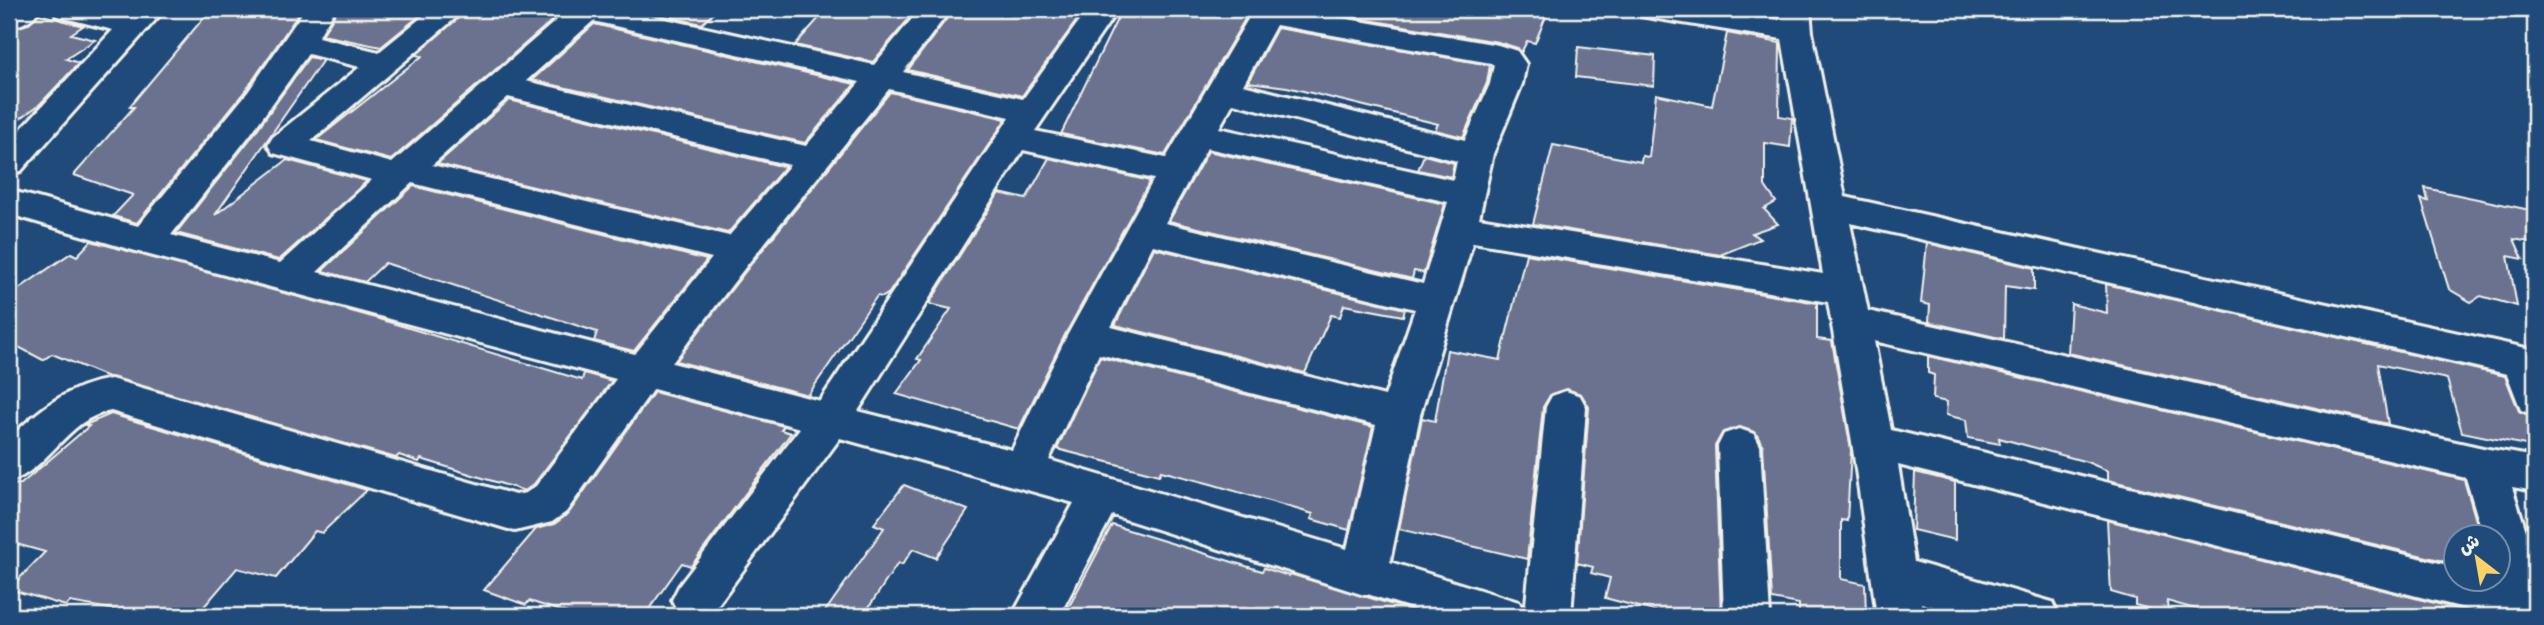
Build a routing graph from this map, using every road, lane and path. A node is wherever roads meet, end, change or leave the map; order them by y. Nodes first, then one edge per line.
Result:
1 (25, 9) edge
2 (68, 9) edge
3 (320, 9) edge
4 (451, 9) edge
5 (585, 9) edge
6 (936, 9) edge
7 (1103, 9) edge
8 (1652, 9) edge
9 (1268, 11) edge
10 (142, 18) edge
11 (9, 19) edge
12 (1796, 20) edge
13 (300, 42) junction
14 (383, 63) junction
15 (884, 76) junction
16 (501, 85) junction
17 (1224, 91) junction
18 (1023, 124) junction
19 (1200, 135) junction
20 (285, 145) junction
21 (223, 146) junction
22 (1476, 154) junction
23 (813, 159) junction
24 (9, 163) edge
25 (1176, 172) junction
26 (401, 173) junction
27 (1830, 206) junction
28 (1463, 211) junction
29 (19, 215) edge
30 (1142, 230) junction
31 (146, 241) junction
32 (737, 251) junction
33 (288, 277) junction
34 (1437, 301) junction
35 (1848, 306) junction
36 (1087, 336) junction
37 (642, 371) junction
38 (2531, 375) edge
39 (1566, 407) dead end
40 (1399, 415) junction
41 (830, 420) junction
42 (1872, 442) junction
43 (1739, 446) dead end
44 (9, 465) edge
45 (2483, 465) junction
46 (1023, 470) junction
47 (2535, 474) edge
48 (1102, 492) junction
49 (1364, 576) junction
50 (1896, 596) edge
51 (695, 600) dead end
52 (2529, 610) edge
53 (1035, 616) edge
54 (1503, 616) edge
55 (1548, 616) edge
56 (1747, 616) edge
57 (2036, 616) edge

1 - 11 street
2 - 10 street
3 - 13 street
4 - 14 street
5 - 15 street
5 - 16 street
6 - 15 street
7 - 18 street
8 - 12 street
9 - 17 street
9 - 22 street
10 - 24 street
12 - 27 street
13 - 14 street
13 - 21 street
14 - 20 street
15 - 18 street
15 - 23 street
16 - 23 street
16 - 26 street
17 - 19 street
17 - 22 street
18 - 25 street
18 - 41 street
19 - 25 street
19 - 28 street
20 - 21 street
20 - 26 street
21 - 31 street
22 - 28 street
23 - 32 street
25 - 30 street
26 - 32 street
26 - 33 street
27 - 35 street
27 - 38 street
28 - 34 street
28 - 35 street
29 - 31 street
30 - 34 street
30 - 36 street
31 - 33 street
32 - 37 street
33 - 37 street
34 - 40 street
35 - 42 street
35 - 45 street
36 - 40 street
36 - 46 street
37 - 41 street
37 - 44 street
39 - 55 street
40 - 49 street
41 - 46 street
41 - 51 street
42 - 50 street
42 - 52 street
43 - 56 street
45 - 47 street
45 - 52 street
46 - 48 street
48 - 49 street
48 - 53 street
49 - 54 street
50 - 57 street

